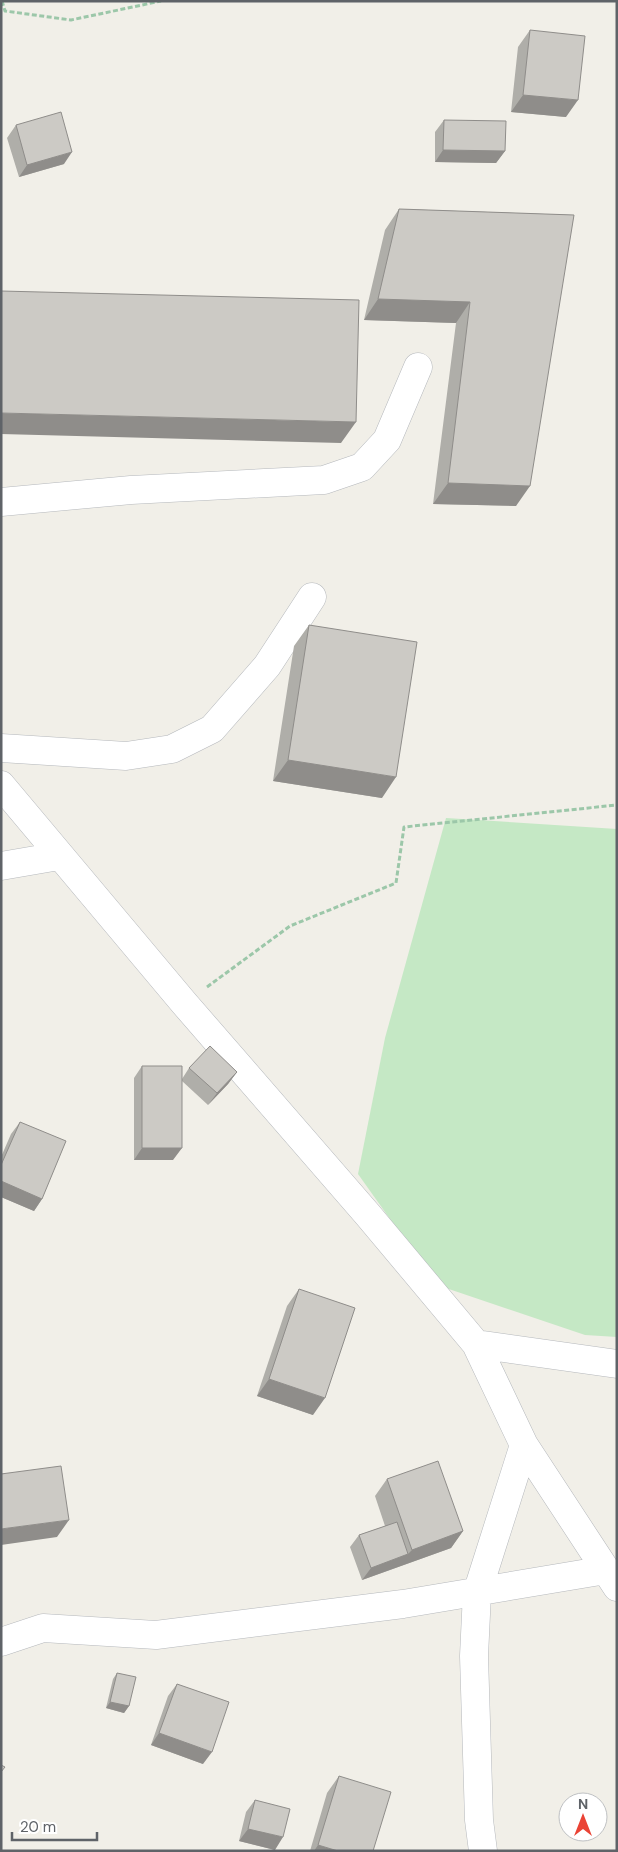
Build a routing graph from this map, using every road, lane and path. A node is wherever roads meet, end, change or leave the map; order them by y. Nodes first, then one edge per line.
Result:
1 (2, 1) edge
2 (160, 1) edge
3 (418, 367) dead end
4 (1, 502) edge
5 (312, 597) dead end
6 (1, 748) edge
7 (1, 785) edge
8 (617, 805) edge
9 (59, 856) junction
10 (1, 866) edge
11 (184, 1003) junction
12 (476, 1344) junction
13 (617, 1364) edge
14 (524, 1445) junction
15 (611, 1579) edge
16 (477, 1592) junction
17 (1, 1642) edge
18 (483, 1851) edge

1 - 2 path
3 - 4 street
5 - 6 street
7 - 9 street
8 - 11 path
9 - 10 street
9 - 11 street
11 - 12 street
12 - 13 street
12 - 14 street
14 - 15 street
14 - 16 street
15 - 16 street
16 - 17 street
16 - 18 street

